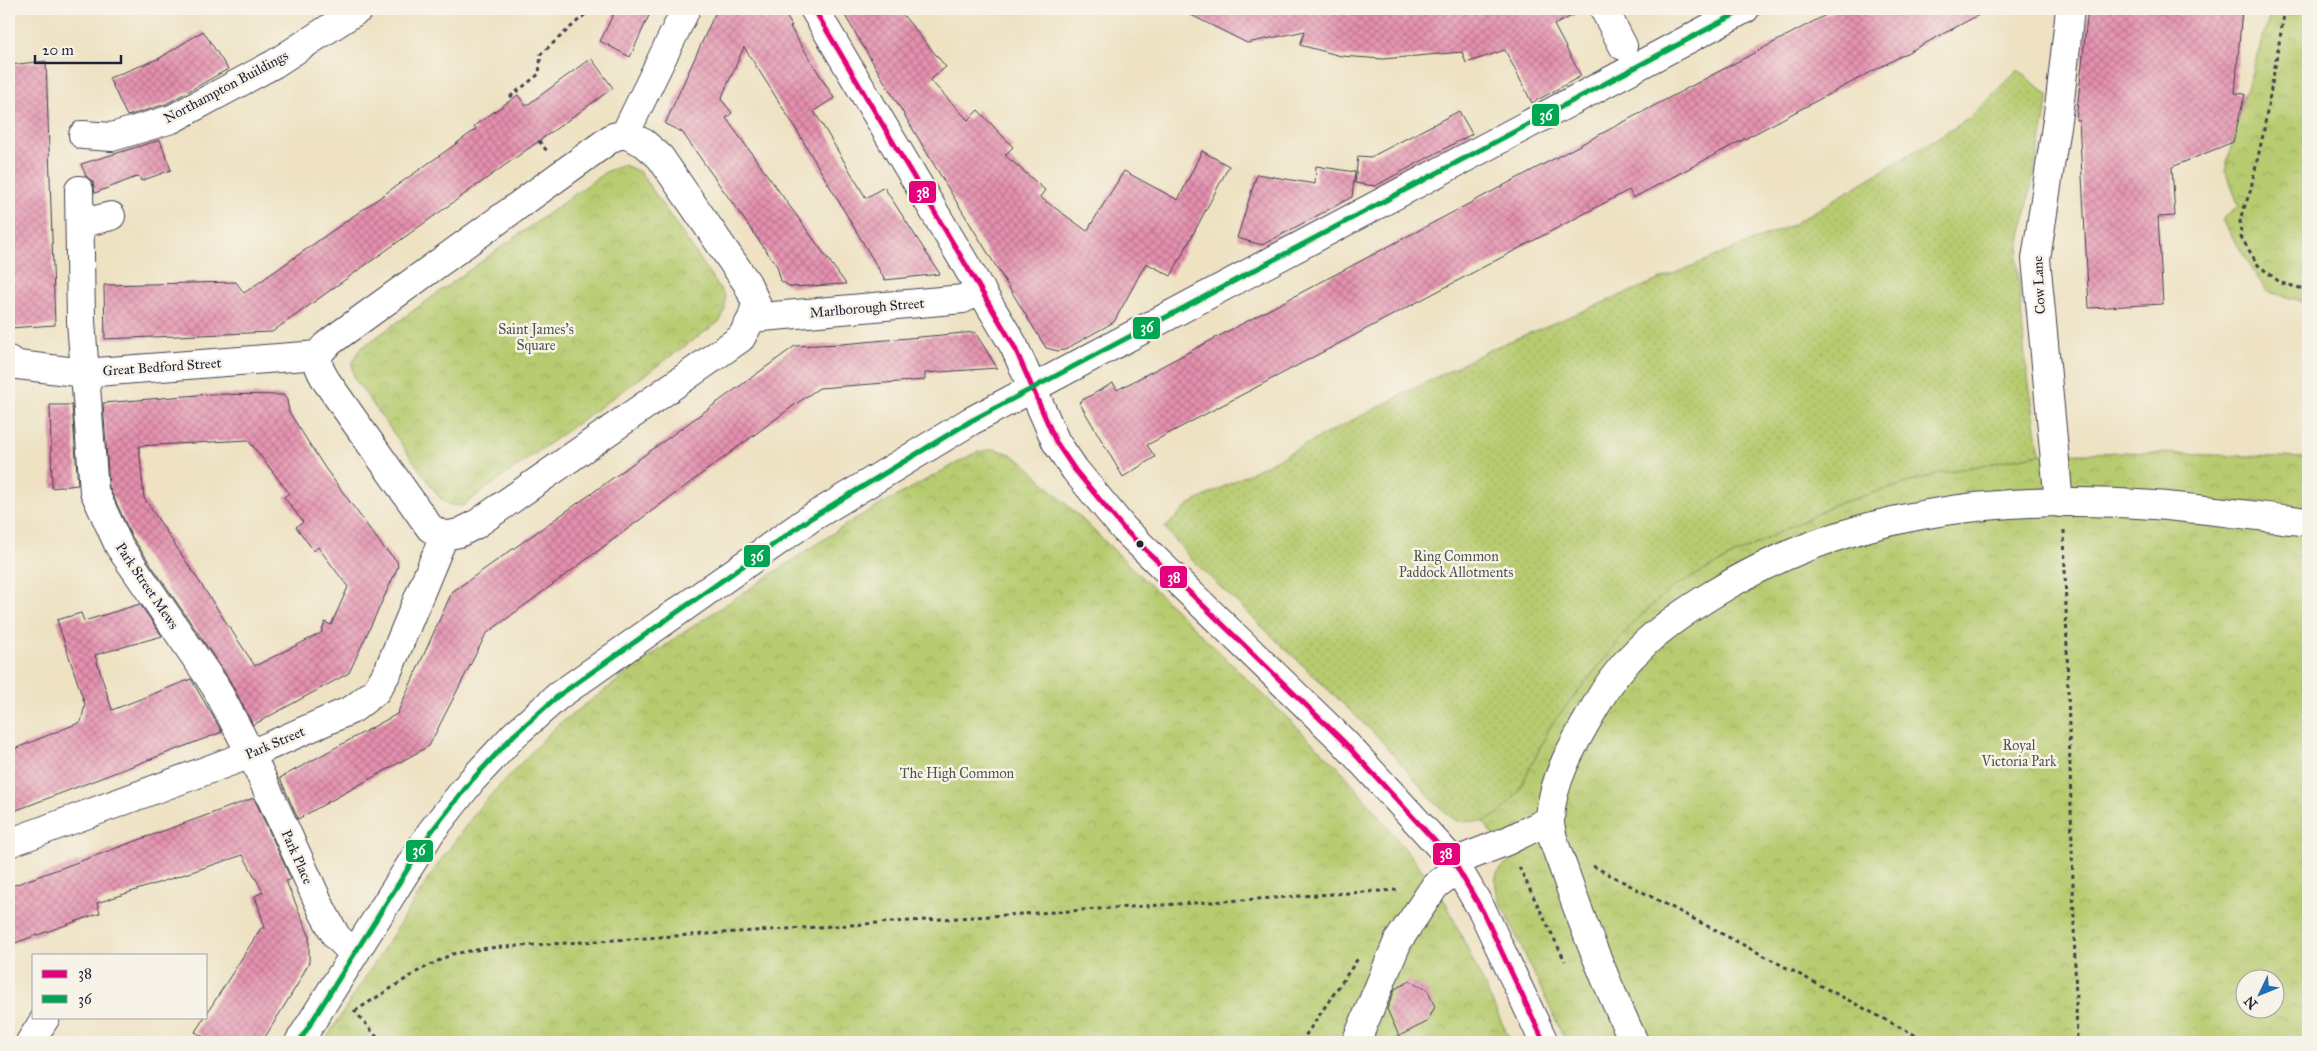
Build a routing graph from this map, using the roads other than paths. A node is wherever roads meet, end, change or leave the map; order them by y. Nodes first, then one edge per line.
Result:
1 (359, 9) edge
2 (686, 9) edge
3 (814, 9) edge
4 (1604, 9) edge
5 (1745, 9) edge
6 (2070, 9) edge
7 (1623, 46) dead end
8 (624, 134) junction
9 (83, 135) dead end
10 (79, 190) dead end
11 (111, 216) dead end
12 (80, 224) junction
13 (980, 289) junction
14 (752, 318) junction
15 (318, 355) junction
16 (9, 360) edge
17 (84, 373) junction
18 (1032, 389) junction
19 (2059, 503) junction
20 (2308, 522) edge
21 (444, 536) junction
22 (251, 754) junction
23 (1550, 820) junction
24 (9, 843) edge
25 (1456, 865) junction
26 (354, 954) junction
27 (45, 1018) edge
28 (30, 1042) edge
29 (300, 1042) edge
30 (1356, 1042) edge
31 (1544, 1042) edge
32 (1634, 1042) edge

1 - 9 street, Northampton Buildings
2 - 8 street
3 - 13 street
4 - 7 street
5 - 18 street
6 - 19 street, Cow Lane
8 - 14 street
8 - 15 street
10 - 12 street, Park Street Mews
11 - 12 street
12 - 17 street, Park Street Mews
13 - 14 street, Marlborough Street
13 - 18 street
14 - 21 street
15 - 17 street, Great Bedford Street
15 - 21 street
16 - 17 street, Great Bedford Street
17 - 22 street, Park Street Mews
18 - 25 street
18 - 26 street
19 - 20 street
19 - 23 street
21 - 22 street, Park Street
22 - 24 street, Park Street
22 - 26 street, Park Place
23 - 25 street
23 - 32 street
25 - 30 street
25 - 31 street
26 - 29 street
27 - 28 street

